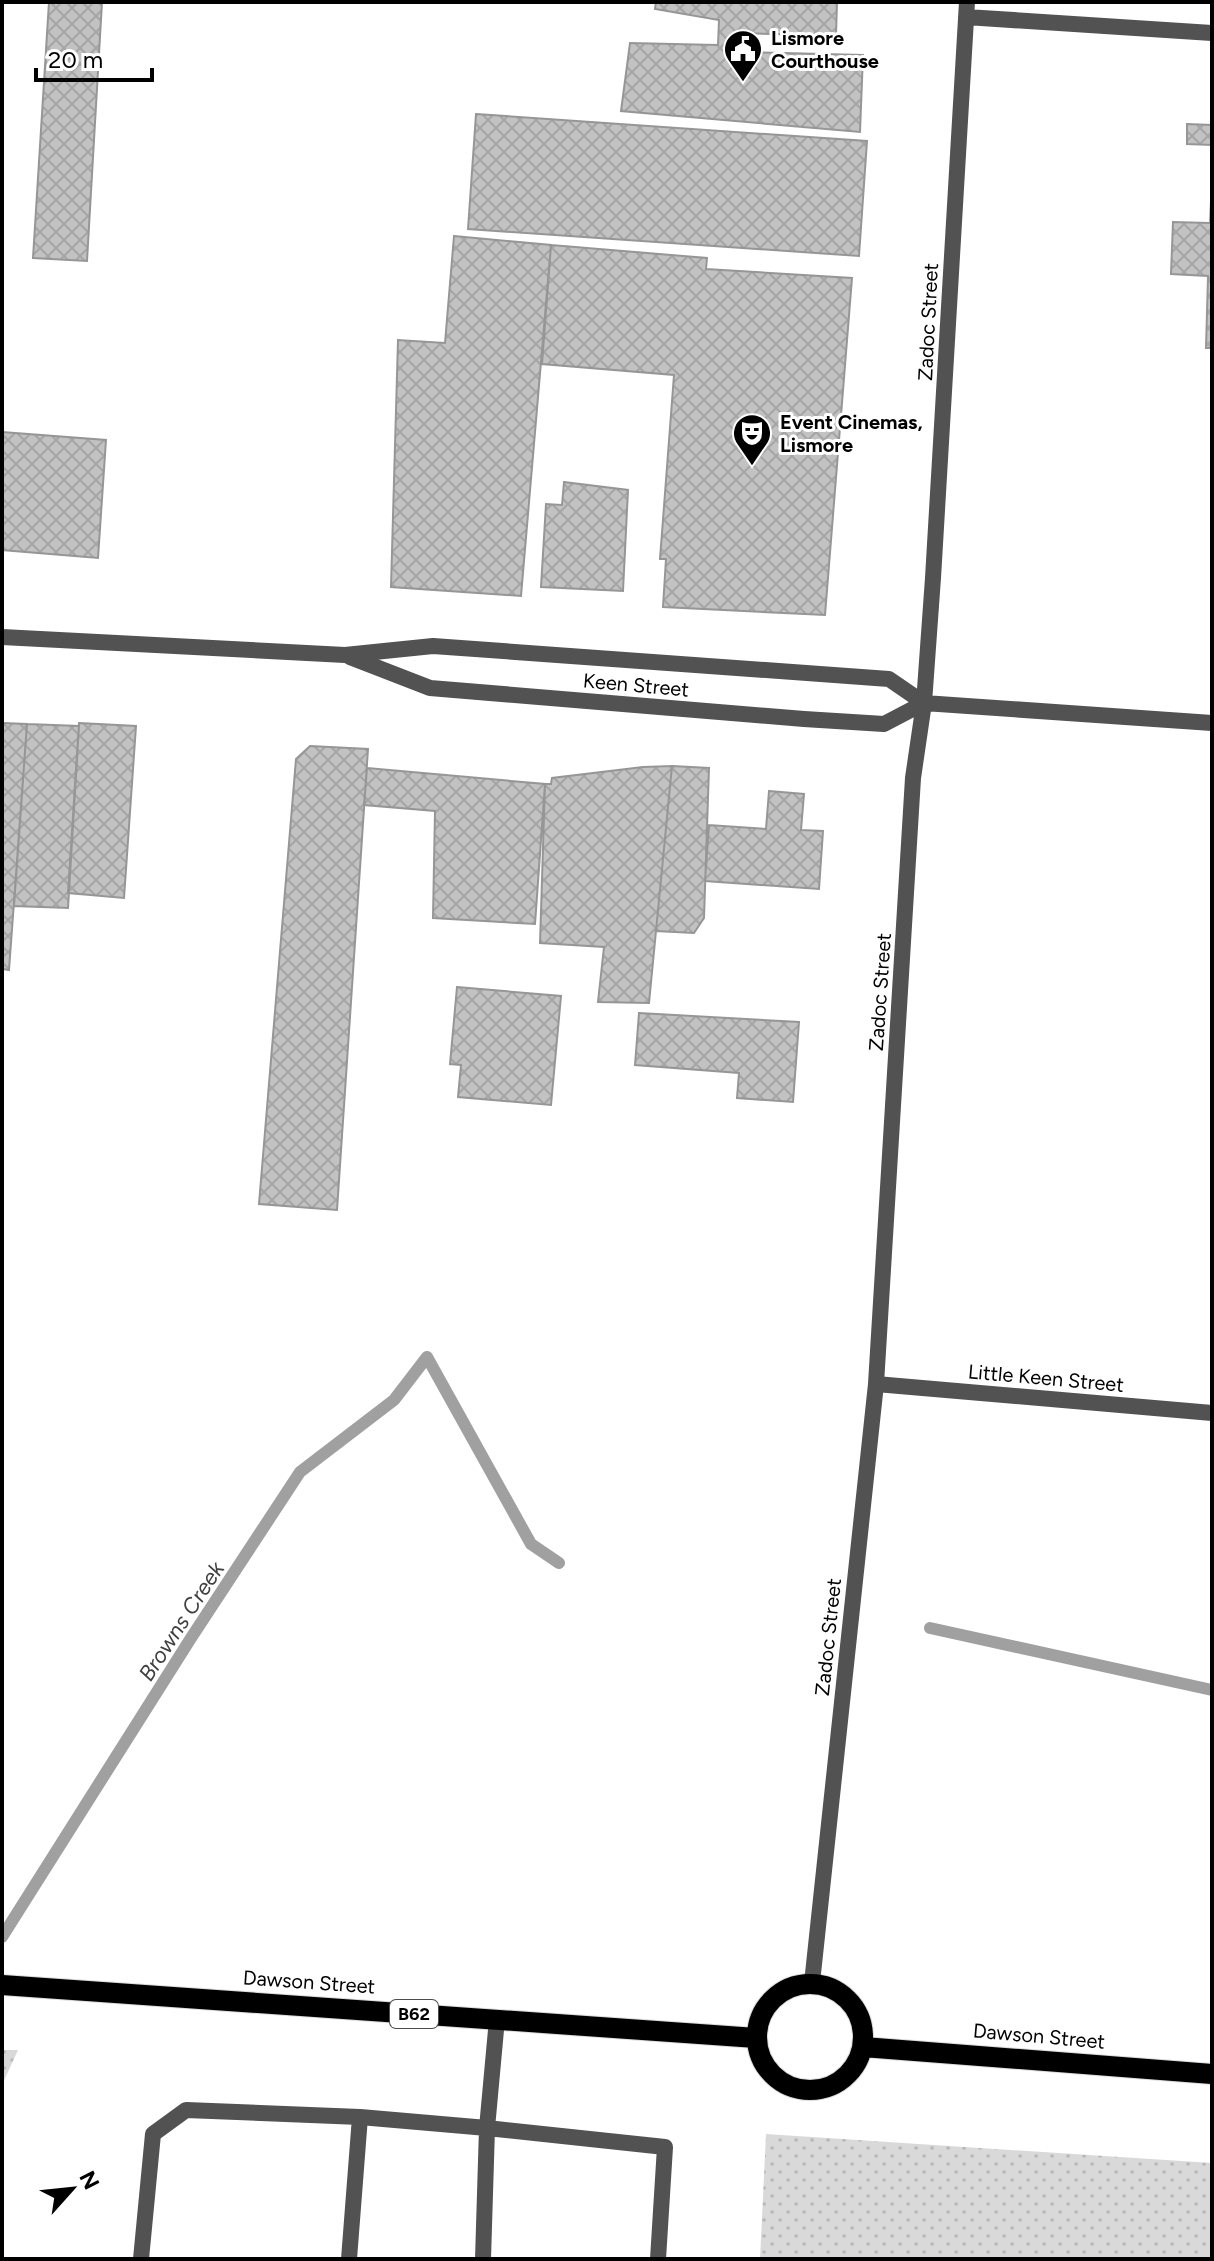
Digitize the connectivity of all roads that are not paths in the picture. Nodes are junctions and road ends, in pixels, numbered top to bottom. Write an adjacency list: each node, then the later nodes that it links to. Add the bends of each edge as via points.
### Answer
1 (966, 10): 2 (street); 5 (street, Zadoc Street)
2 (1212, 33)
3 (2, 637): 4 (street, Keen Street)
4 (345, 655): 5 (street, Keen Street, via 433,646 889,679); 5 (street, Keen Street, via 430,688 884,724)
5 (924, 703): 6 (street); 7 (street, Zadoc Street, via 913,778)
6 (1212, 723)
7 (876, 1384): 8 (street, Little Keen Street); 9 (street, Zadoc Street)
8 (1212, 1413)
9 (812, 1983): 12 (main road, via 779,1993 759,2020); 13 (main road, via 847,1999 861,2021)
10 (2, 1985): 11 (main road, Dawson Street / B62)
11 (497, 2019): 12 (main road, Dawson Street / B62); 16 (street)
12 (756, 2038): 13 (main road, via 765,2067 776,2079 806,2091 821,2090 848,2075)
13 (863, 2047): 14 (main road, Dawson Street)
14 (1212, 2074)
15 (360, 2117): 16 (street); 17 (street, via 186,2110 153,2134); 18 (street)
16 (487, 2128): 19 (street); 20 (street, via 665,2147)
17 (141, 2259)
18 (349, 2259)
19 (483, 2259)
20 (658, 2259)

